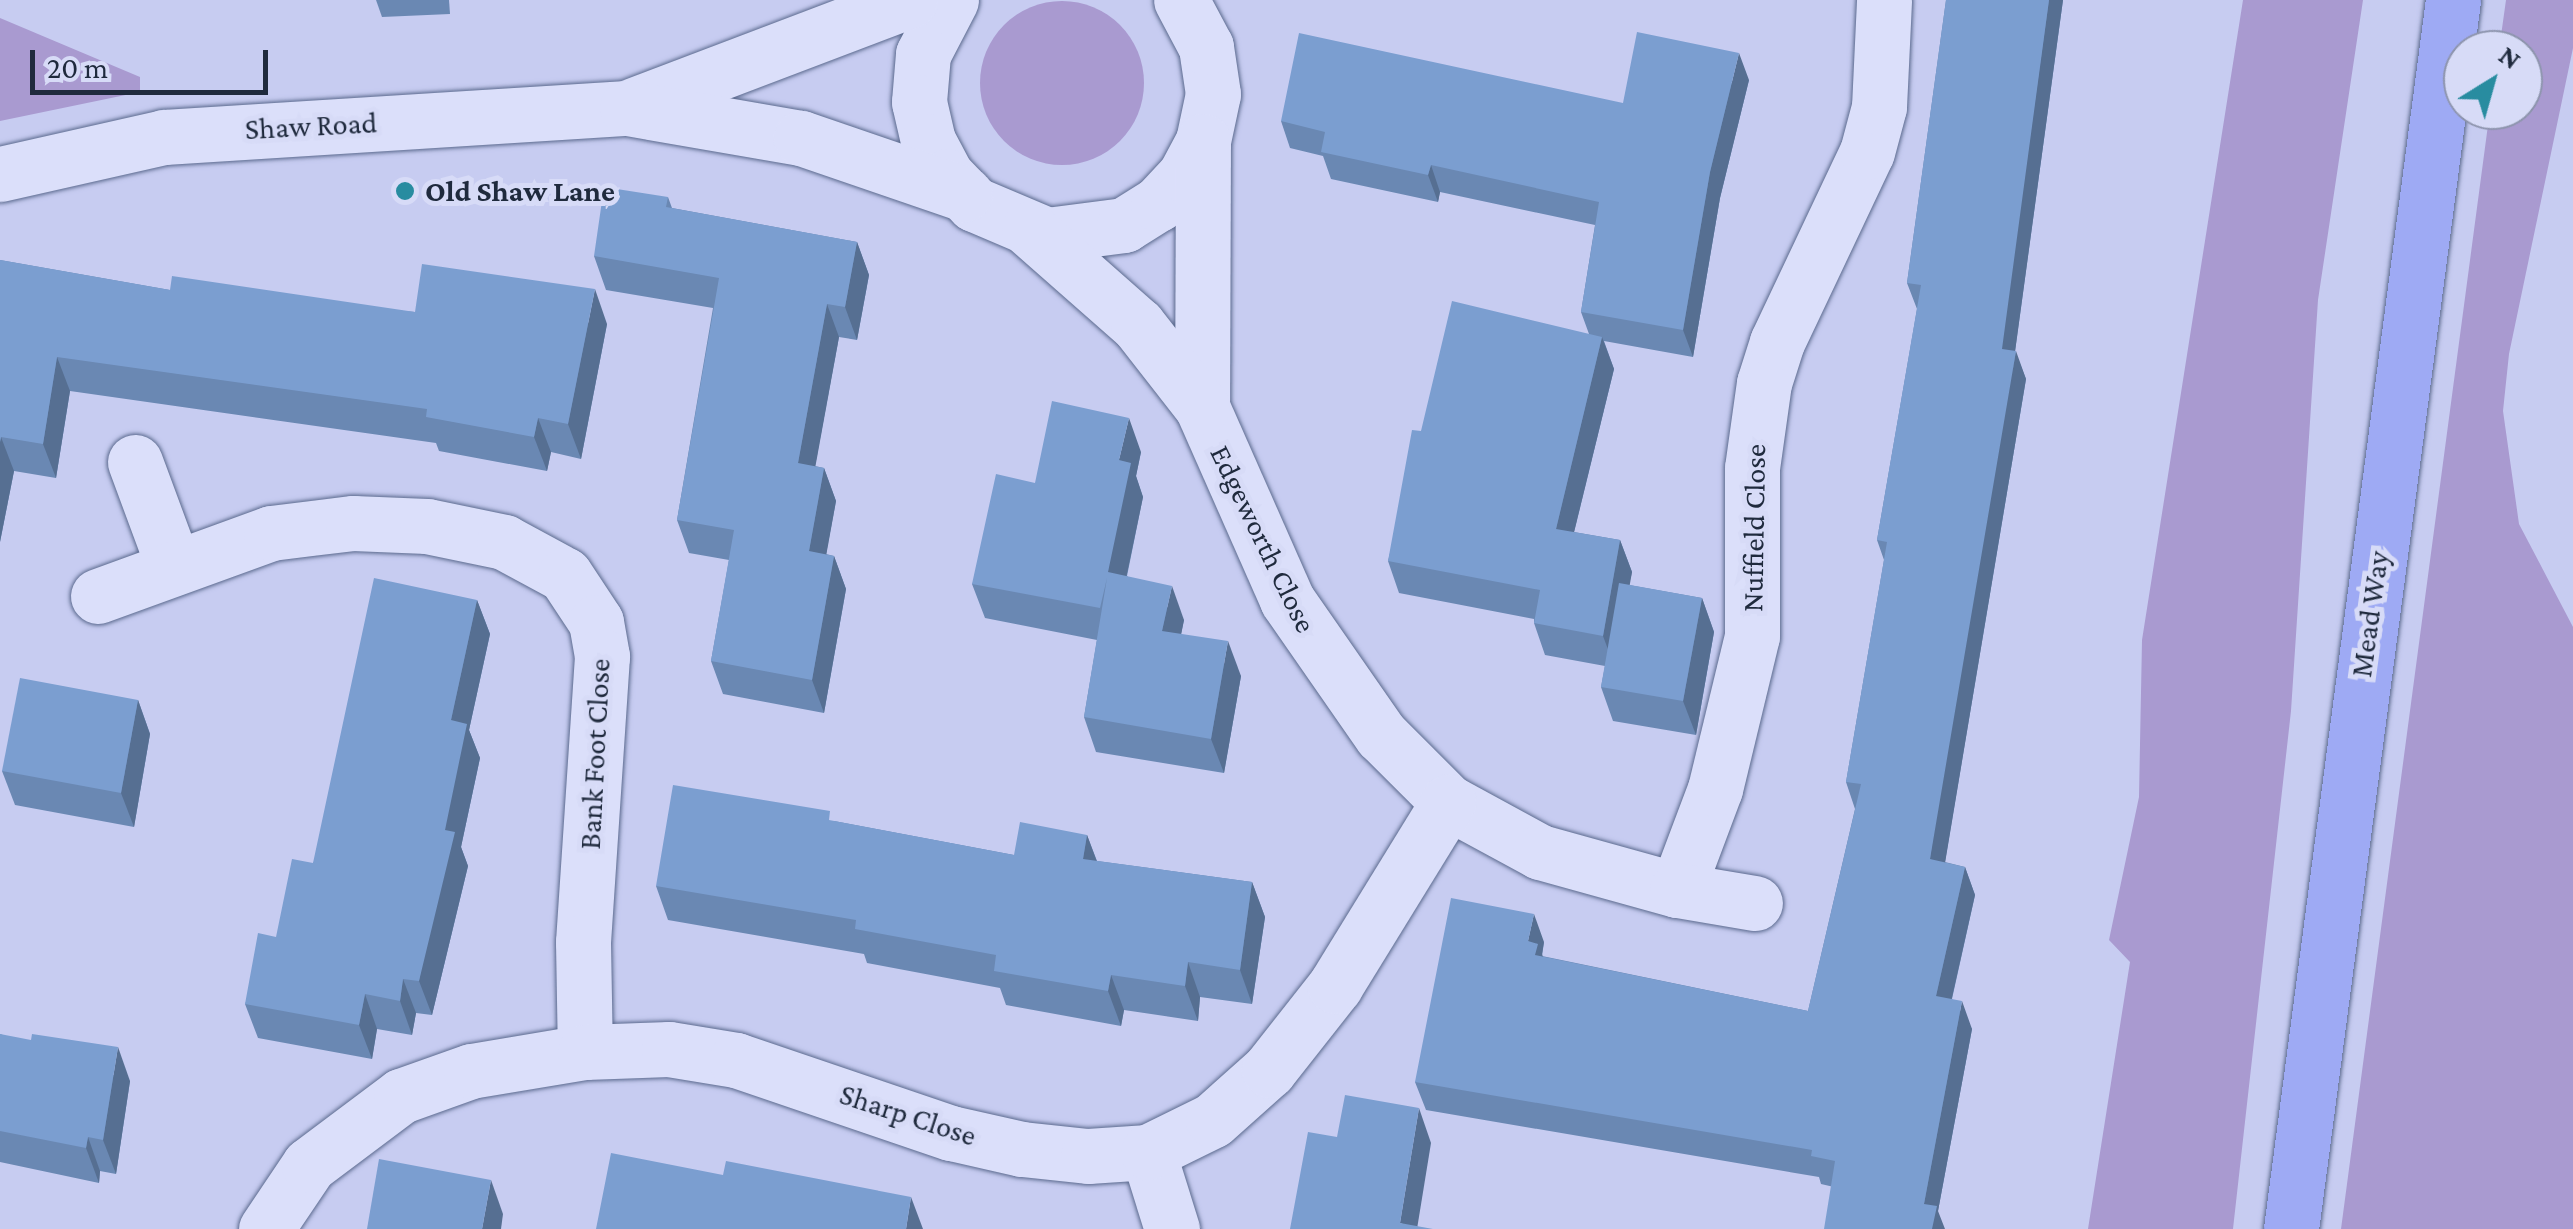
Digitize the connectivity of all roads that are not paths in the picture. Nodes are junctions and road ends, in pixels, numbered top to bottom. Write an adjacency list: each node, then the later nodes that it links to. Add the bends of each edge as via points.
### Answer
1 (910, 0): 7 (street, Shaw Road)
2 (950, 0): 10 (street, via 924,54 919,102 928,140)
3 (1181, 0): 6 (street)
4 (1884, 0): 17 (street, Nuffield Close, via 1879,107 1866,152 1764,383 1752,468 1752,636 1715,789)
5 (2454, 0): 23 (main road, Mead Way)
6 (1214, 23): 8 (street, via 1213,94)
7 (627, 108): 9 (street, Shaw Road, via 164,136); 10 (street, Shaw Road, via 801,138)
8 (1203, 142): 11 (street, via 1158,204 1124,225 1086,234); 12 (street, Edgeworth Close)
9 (0, 174)
10 (965, 194): 11 (street, via 1008,224)
11 (1029, 230): 12 (street, Edgeworth Close, via 1138,325)
12 (1202, 408): 16 (street, Edgeworth Close, via 1287,600 1381,735)
13 (135, 462): 14 (street)
14 (173, 565): 15 (street, Bank Foot Close); 19 (street, Bank Foot Close, via 310,525 393,523 532,552 579,589 596,622 602,656 584,942)
15 (98, 596)
16 (1448, 802): 17 (street, via 1540,852); 20 (street, Sharp Close, via 1335,986 1270,1070 1213,1120)
17 (1678, 890): 18 (street)
18 (1754, 903)
19 (586, 1052): 20 (street, Sharp Close, via 669,1049 736,1060 951,1133 1022,1149 1088,1156); 21 (street, Sharp Close, via 470,1071 400,1096 309,1165)
20 (1148, 1152): 22 (street)
21 (266, 1229)
22 (1172, 1229)
23 (2291, 1229)

